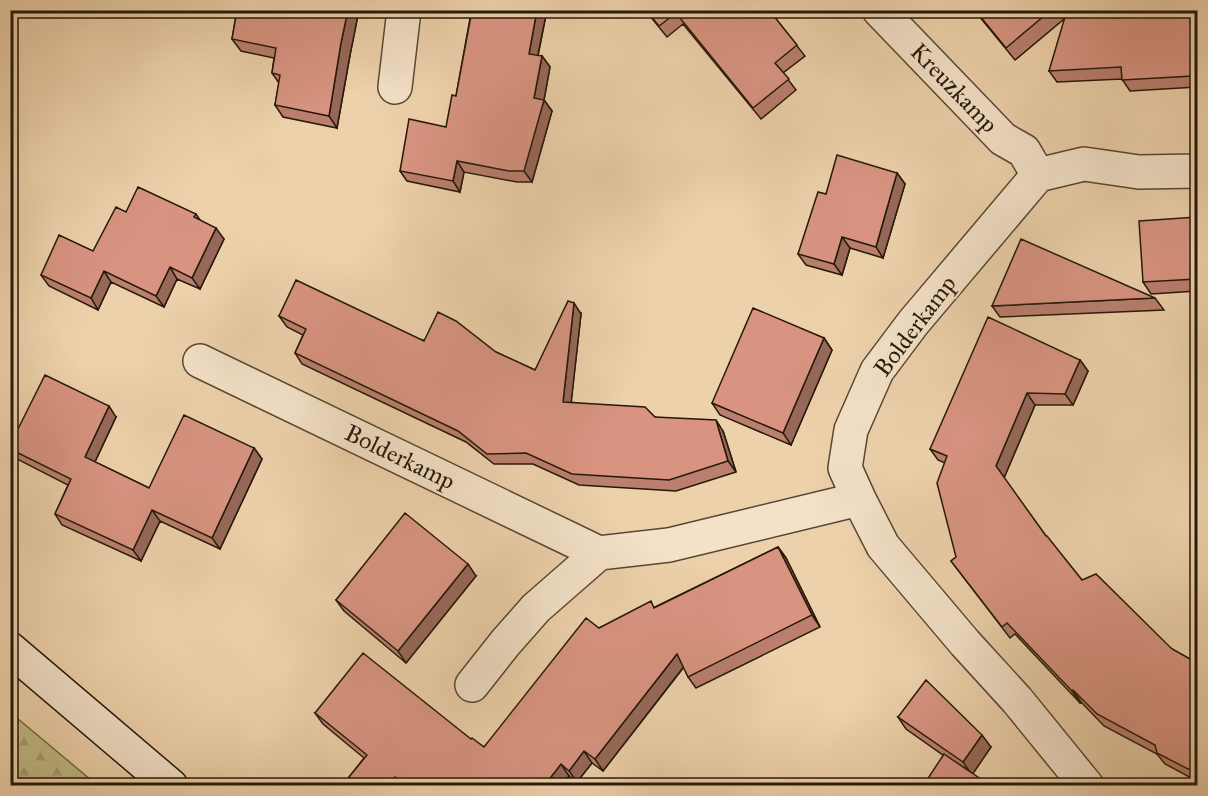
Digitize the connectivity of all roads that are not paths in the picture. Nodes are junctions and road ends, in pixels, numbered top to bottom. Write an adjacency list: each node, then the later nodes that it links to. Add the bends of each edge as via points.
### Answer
1 (404, 10): 3 (street)
2 (879, 10): 5 (street, Kreuzkamp, via 1003,139 1024,151)
3 (395, 87)
4 (1197, 171): 5 (street, via 1139,172 1084,164)
5 (1038, 175): 7 (street, Bolderkamp, via 877,371 851,430 845,468)
6 (200, 361): 8 (street, Bolderkamp)
7 (859, 499): 8 (street, via 669,545); 12 (street, Bolderkamp, via 883,546)
8 (599, 553): 10 (street, via 536,608)
9 (10, 649): 11 (street)
10 (472, 685)
11 (171, 786)
12 (1087, 786)

